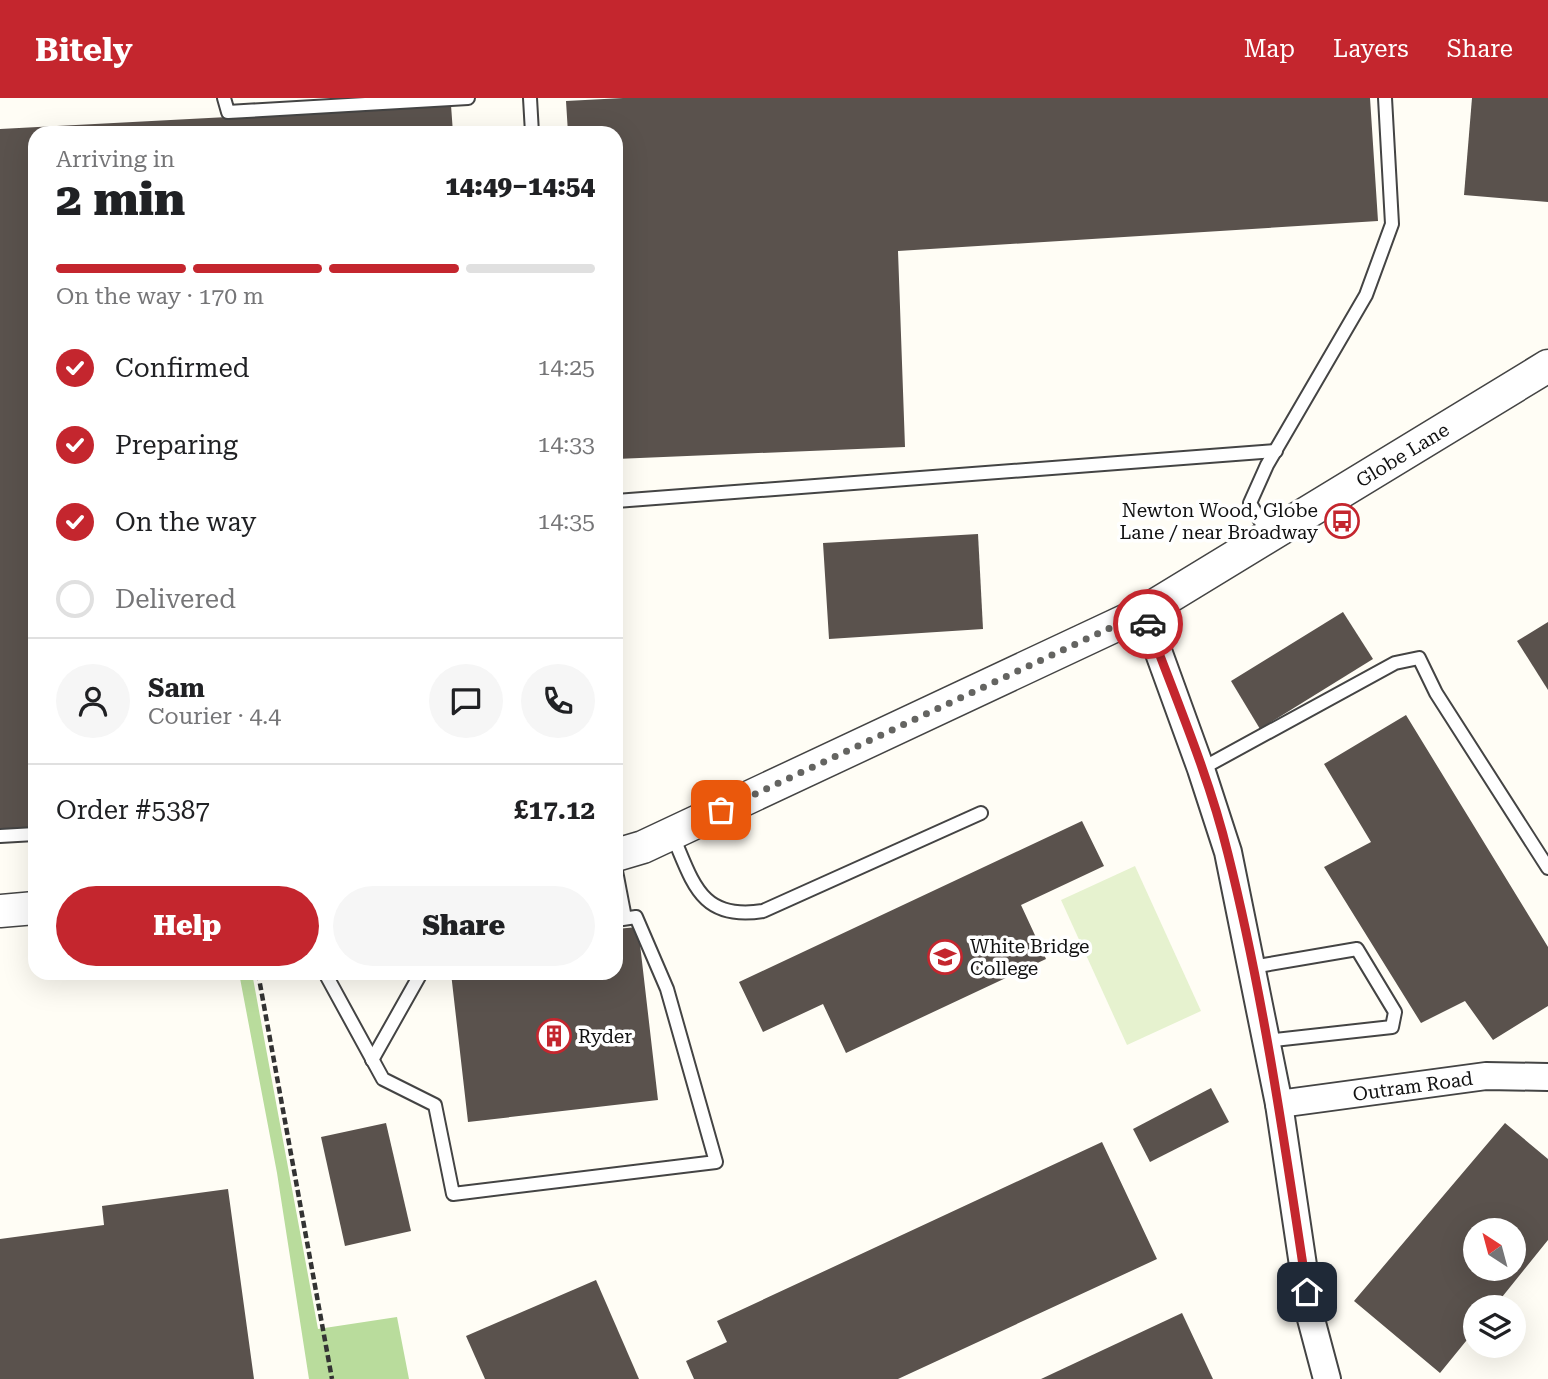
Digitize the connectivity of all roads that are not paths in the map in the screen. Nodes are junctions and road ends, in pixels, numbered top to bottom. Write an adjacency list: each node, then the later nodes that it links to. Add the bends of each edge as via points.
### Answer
1 (224, 98): 2 (lane, via 228,112)
2 (468, 98)
3 (530, 98): 5 (lane)
4 (1385, 98): 7 (lane, via 1392,224 1366,295)
5 (532, 126)
6 (1546, 371): 9 (street, Globe Lane)
7 (1276, 450): 8 (lane); 9 (lane, via 1250,503)
8 (623, 500)
9 (1269, 536): 10 (street, Globe Lane)
10 (1144, 612): 11 (street); 14 (street, Globe Lane)
11 (1201, 769): 17 (lane, via 1395,663 1419,658 1436,693); 21 (street, via 1228,852)
12 (981, 813): 14 (lane, via 763,911 743,915 710,904 697,892)
13 (28, 834): 15 (lane)
14 (672, 834): 16 (street, Globe Lane)
15 (0, 836)
16 (623, 853)
17 (1548, 869)
18 (28, 909): 19 (street)
19 (0, 911)
20 (623, 919): 25 (lane, via 636,917 667,989 716,1162 453,1194 435,1105 383,1079)
21 (1252, 967): 24 (street); 24 (lane, via 1357,948 1395,1012 1392,1027)
22 (329, 980): 25 (lane)
23 (417, 980): 25 (lane)
24 (1266, 1041): 27 (street)
25 (372, 1060)
26 (1548, 1077): 27 (street, Outram Road, via 1486,1076)
27 (1279, 1104): 28 (street, via 1311,1319)
28 (1327, 1379)

